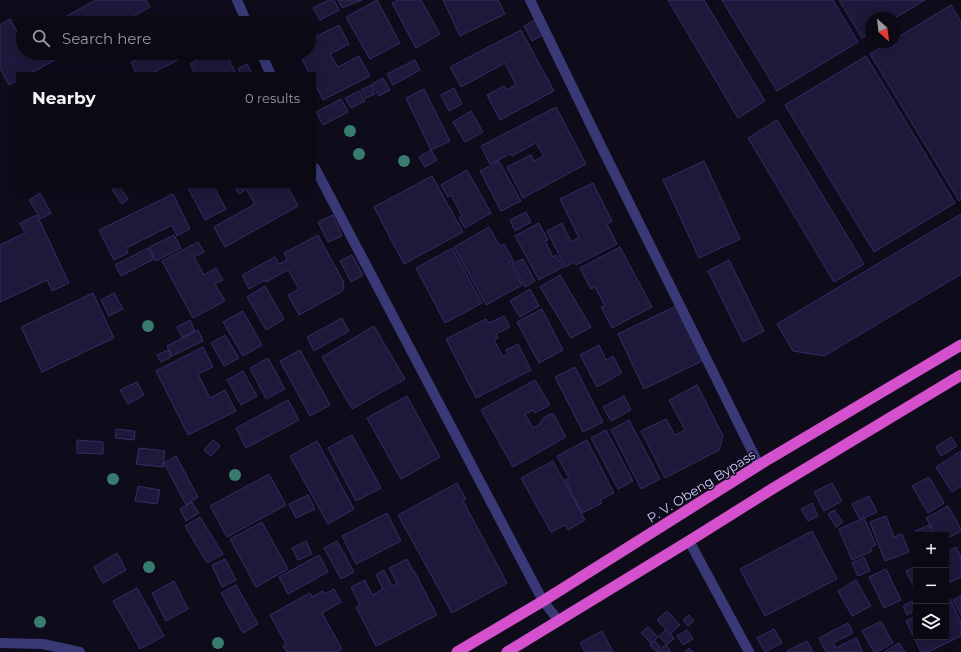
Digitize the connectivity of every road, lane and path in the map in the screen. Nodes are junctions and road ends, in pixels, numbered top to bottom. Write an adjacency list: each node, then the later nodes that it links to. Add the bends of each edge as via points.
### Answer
1 (236, 0): 3 (street)
2 (530, 0): 9 (street)
3 (244, 16)
4 (264, 60): 5 (street)
5 (270, 72)
6 (316, 170): 11 (street)
7 (961, 345): 9 (highway, P. V. Obeng Bypass)
8 (961, 375): 10 (highway)
9 (760, 466): 11 (highway, P. V. Obeng Bypass)
10 (689, 541): 12 (highway); 17 (street)
11 (543, 601): 12 (street); 15 (highway, P. V. Obeng Bypass)
12 (560, 621): 16 (highway)
13 (0, 642): 14 (street, via 43,644)
14 (80, 652)
15 (457, 652)
16 (507, 652)
17 (749, 652)

